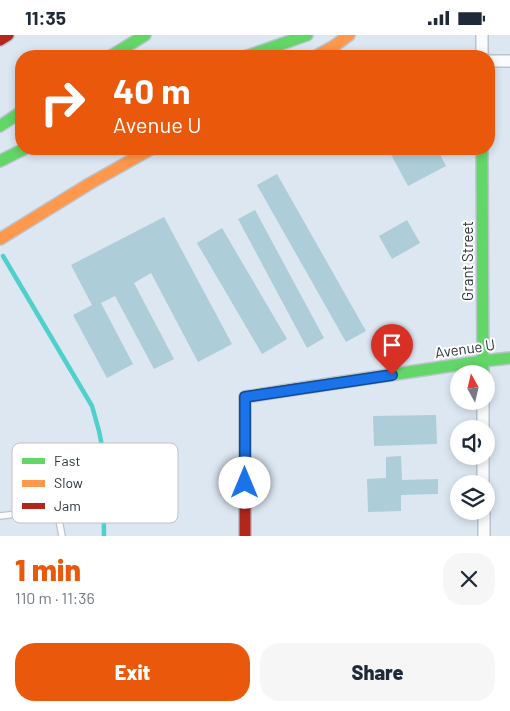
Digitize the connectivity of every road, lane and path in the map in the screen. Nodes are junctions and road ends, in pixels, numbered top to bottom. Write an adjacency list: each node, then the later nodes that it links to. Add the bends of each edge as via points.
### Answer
1 (8, 35): 6 (main road)
2 (145, 35): 7 (main road)
3 (307, 35): 8 (main road)
4 (349, 35): 9 (main road)
5 (482, 35): 10 (street)
6 (0, 40)
7 (121, 50)
8 (264, 50)
9 (327, 50)
10 (482, 50)
11 (495, 61): 12 (street)
12 (510, 61)
13 (15, 116): 14 (main road)
14 (0, 126)
15 (15, 154): 18 (main road)
16 (140, 155): 19 (main road)
17 (482, 155): 21 (main road, Grant Street)
18 (0, 161)
19 (0, 239)
20 (510, 358): 21 (main road, Avenue U)
21 (483, 361): 22 (main road, Grant Street); 26 (main road, Avenue U, via 245,397)
22 (483, 365)
23 (484, 520): 27 (street)
24 (60, 523): 25 (lane)
25 (62, 536)
26 (245, 536)
27 (484, 536)

